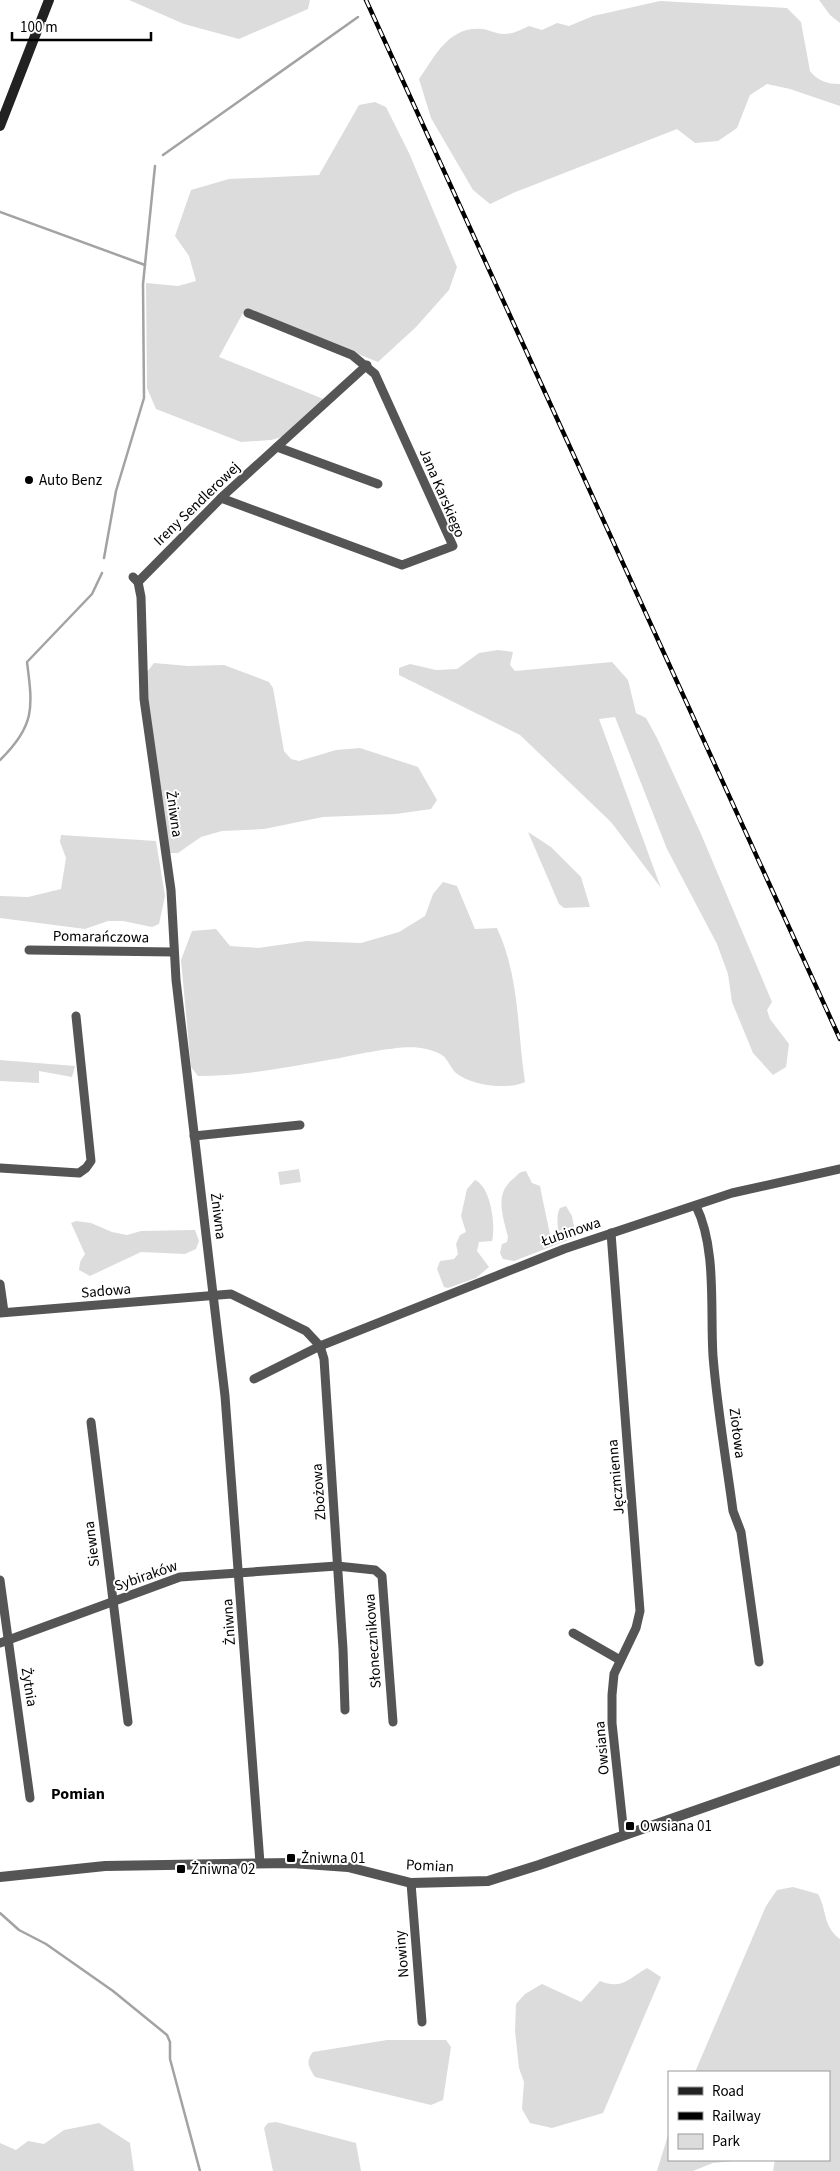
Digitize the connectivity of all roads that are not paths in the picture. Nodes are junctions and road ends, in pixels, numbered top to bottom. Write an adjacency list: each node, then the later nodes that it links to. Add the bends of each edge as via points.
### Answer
1 (49, 0): 2 (main road)
2 (0, 126)
3 (248, 313): 4 (street, via 352,355)
4 (367, 366): 5 (street, Ireny Sendlerowej); 7 (street, Jana Karskiego, via 375,374 453,546 402,565)
5 (277, 447): 6 (street); 7 (street, Ireny Sendlerowej)
6 (378, 484)
7 (222, 498): 8 (street, Ireny Sendlerowej)
8 (135, 580): 10 (street, Żniwna, via 143,616 144,699 171,890)
9 (29, 950): 10 (street, Pomarańczowa)
10 (173, 952): 13 (street, Żniwna)
11 (76, 1016): 14 (street, via 91,1161 79,1173)
12 (300, 1125): 13 (street)
13 (194, 1136): 19 (street, Żniwna)
14 (0, 1168)
15 (840, 1169): 16 (street, Łubinowa, via 732,1193)
16 (696, 1206): 17 (street, Łubinowa); 31 (street, Ziołowa, via 704,1222 710,1273 713,1357 733,1511 741,1532)
17 (611, 1233): 21 (street, Łubinowa, via 521,1265); 30 (street, Jęczmienna, via 640,1611 636,1628)
18 (0, 1284): 20 (street)
19 (214, 1294): 20 (street, Sadowa); 21 (street, Sadowa, via 236,1296 306,1331); 25 (street, Żniwna)
20 (2, 1312)
21 (320, 1346): 22 (street); 24 (street, Zbożowa, via 324,1359)
22 (254, 1379)
23 (91, 1422): 27 (street, Siewna)
24 (337, 1566): 25 (street, Sybiraków); 32 (street, Zbożowa); 34 (street, Słonecznikowa, via 375,1570 382,1576)
25 (239, 1574): 27 (street, Sybiraków, via 180,1577); 38 (street, Żniwna)
26 (0, 1580): 29 (street, Żytnia)
27 (112, 1602): 29 (street, Sybiraków); 33 (street, Siewna)
28 (573, 1633): 30 (street)
29 (4, 1642): 36 (street, Żytnia)
30 (620, 1660): 37 (street, Owsiana, via 614,1674 612,1723)
31 (759, 1662)
32 (345, 1710)
33 (128, 1722)
34 (393, 1722)
35 (840, 1760): 37 (street, Pomian)
36 (30, 1798)
37 (624, 1835): 40 (street, Pomian, via 488,1881)
38 (260, 1863): 39 (street, Pomian, via 105,1866); 40 (street, Pomian, via 340,1865)
39 (0, 1877)
40 (411, 1883): 41 (street, Nowiny)
41 (422, 2022)

